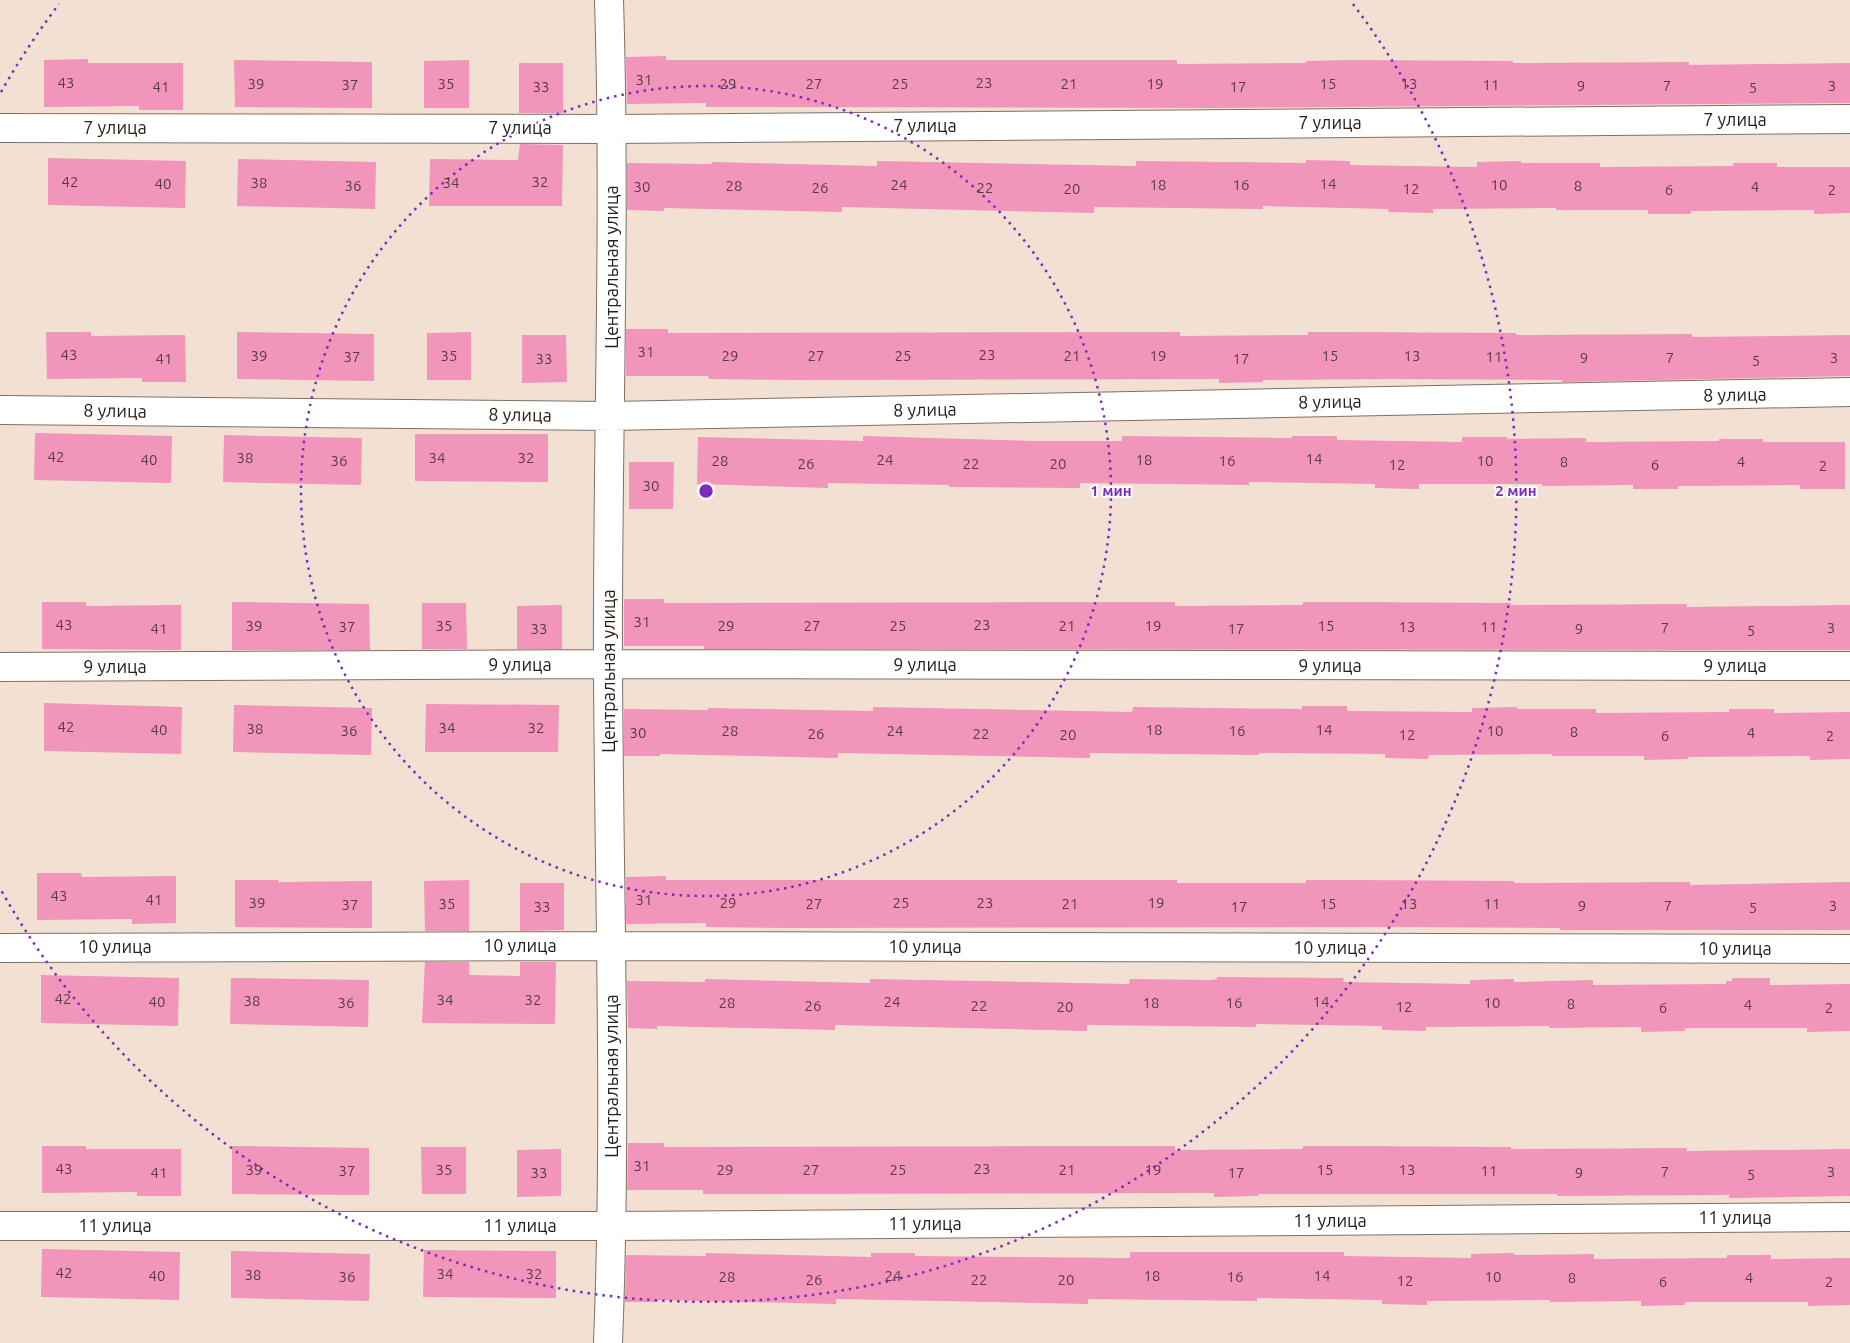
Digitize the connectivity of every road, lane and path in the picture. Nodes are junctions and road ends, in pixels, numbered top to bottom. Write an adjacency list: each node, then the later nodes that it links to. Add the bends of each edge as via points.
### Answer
1 (609, 0): 4 (street, Центральная улица)
2 (1850, 119): 4 (street, 7 улица)
3 (0, 128): 4 (street, 7 улица)
4 (613, 128): 7 (street, Центральная улица)
5 (1850, 392): 7 (street, 8 улица)
6 (0, 410): 7 (street, 8 улица)
7 (611, 416): 8 (street, Центральная улица)
8 (608, 664): 9 (street, 9 улица); 10 (street, 9 улица); 11 (street, Центральная улица)
9 (1850, 666)
10 (0, 667)
11 (611, 946): 12 (street, 10 улица); 13 (street, 10 улица); 16 (street, Центральная улица)
12 (0, 948)
13 (1850, 949)
14 (1850, 1217): 16 (street, 11 улица)
15 (0, 1226): 16 (street, 11 улица)
16 (613, 1226): 17 (street, Центральная улица)
17 (608, 1343)

